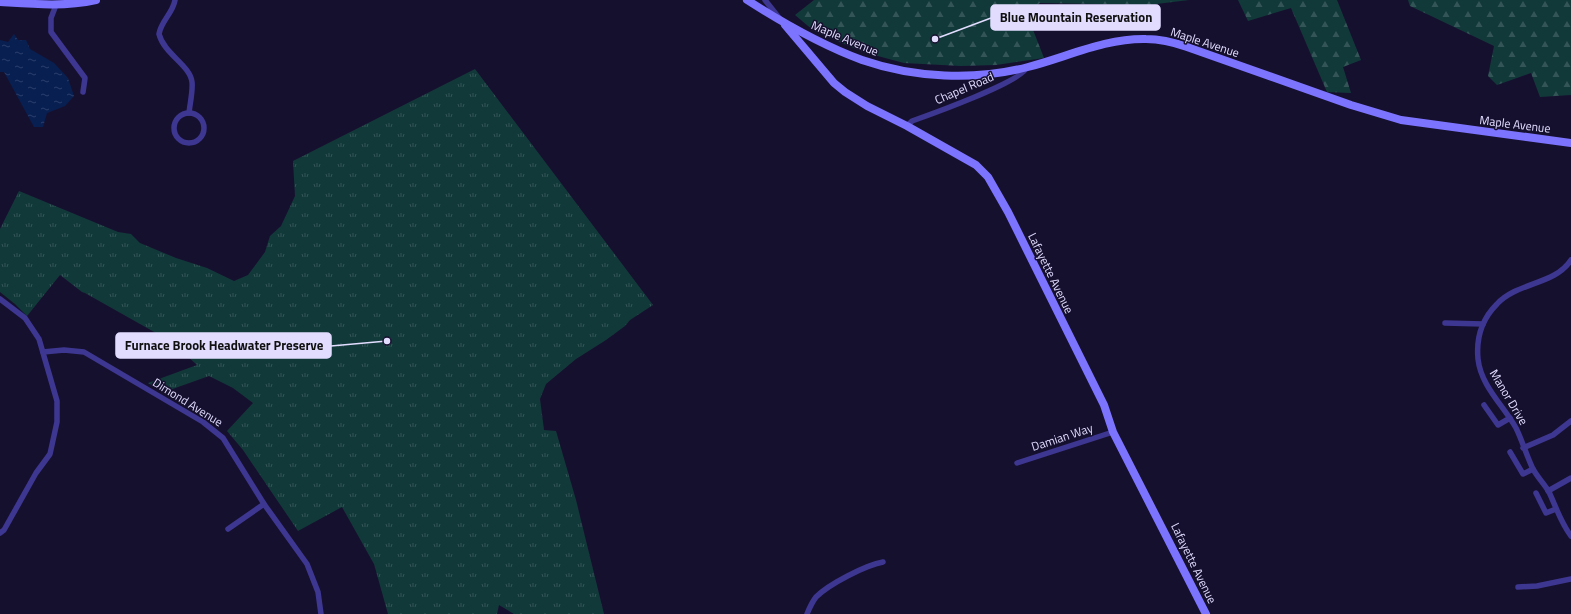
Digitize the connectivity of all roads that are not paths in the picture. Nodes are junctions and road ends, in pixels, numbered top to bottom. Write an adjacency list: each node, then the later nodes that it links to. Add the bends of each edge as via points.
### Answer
1 (96, 0): 6 (street)
2 (175, 0): 10 (street, via 159,34 164,45 191,76)
3 (746, 0): 7 (street, Maple Avenue)
4 (766, 0): 7 (street)
5 (0, 2): 6 (street)
6 (56, 4): 9 (street, via 51,18 51,32 85,78)
7 (782, 22): 8 (street, Maple Avenue, via 846,54 902,70 937,75 962,75 993,74); 11 (street, Lafayette Avenue, via 834,83 867,106)
8 (1027, 67): 11 (street, Chapel Road, via 1024,73 1000,85); 12 (street, Maple Avenue, via 1114,42 1130,39 1159,40 1187,47 1401,120)
9 (83, 92)
10 (189, 113): 10 (street, via 176,119 174,129 178,138 191,142 200,137 204,126 197,115)
11 (907, 126): 21 (street, Lafayette Avenue, via 976,165 988,177 1104,405)
12 (1571, 144)
13 (1571, 260): 16 (street, Manor Drive, via 1554,275 1507,294)
14 (0, 299): 17 (street, via 25,318 39,339)
15 (1445, 323): 16 (street)
16 (1482, 324): 19 (street, Manor Drive, via 1478,346 1480,369 1488,387)
17 (43, 351): 29 (street, Dimond Avenue, via 84,352 203,422 223,438); 32 (street, via 57,400 57,422 52,446 50,454)
18 (1484, 405): 19 (street, via 1498,425)
19 (1510, 418): 22 (street, Manor Drive)
20 (1571, 421): 22 (street, via 1553,435)
21 (1113, 432): 24 (street, Damian Way); 39 (street, Lafayette Avenue)
22 (1523, 448): 25 (street, Manor Drive)
23 (1510, 452): 25 (street, via 1523,474)
24 (1017, 463)
25 (1533, 469): 27 (street, Manor Drive)
26 (1571, 478): 27 (street)
27 (1548, 491): 30 (street, Manor Drive)
28 (1536, 493): 30 (street, via 1546,513)
29 (264, 504): 31 (street); 37 (street, Dimond Avenue, via 307,564 318,592)
30 (1556, 509): 33 (street, Manor Drive)
31 (228, 529)
32 (0, 533)
33 (1571, 536)
34 (883, 562): 38 (street, via 872,564 831,586 816,598)
35 (1571, 579): 36 (street)
36 (1518, 587)
37 (321, 614)
38 (807, 614)
39 (1206, 614)

